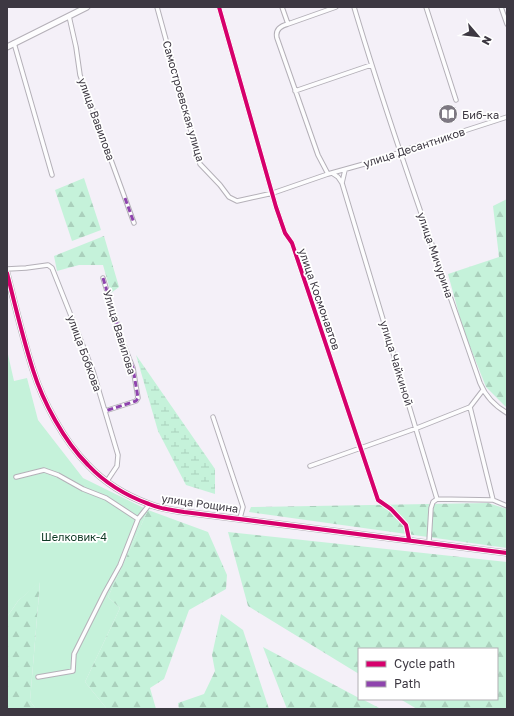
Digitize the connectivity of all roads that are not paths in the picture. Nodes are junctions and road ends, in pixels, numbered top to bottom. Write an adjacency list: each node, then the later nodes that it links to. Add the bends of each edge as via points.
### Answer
1 (88, 7): 9 (street)
2 (157, 7): 23 (street, Самостроевская улица, via 200,164 228,197 237,201)
3 (219, 7): 23 (street, улица Космонавтов)
4 (282, 7): 10 (street)
5 (336, 7): 10 (street)
6 (354, 7): 14 (street, улица Мичурина)
7 (426, 7): 16 (street)
8 (501, 7): 11 (street)
9 (69, 16): 12 (street); 24 (street, улица Вавилова, via 80,75)
10 (288, 24): 15 (street, улица Чайкиной, via 279,28 276,35)
11 (507, 24)
12 (14, 43): 13 (street); 21 (street)
13 (7, 47)
14 (371, 65): 15 (street); 18 (street, улица Мичурина)
15 (295, 91): 20 (street, улица Чайкиной, via 318,155)
16 (456, 100)
17 (507, 117): 18 (street, улица Десантников)
18 (400, 152): 19 (street, улица Десантников); 28 (street, улица Мичурина)
19 (344, 170): 20 (street, улица Десантников); 22 (street, улица Чайкиной)
20 (330, 174): 22 (street, улица Чайкиной, via 338,177); 23 (street)
21 (52, 175)
22 (342, 183): 33 (street, улица Чайкиной)
23 (273, 193): 34 (street, улица Космонавтов)
24 (134, 223)
25 (7, 269): 30 (street, улица Бобкова, via 48,265 52,268 93,371)
26 (7, 273): 37 (street, улица Рощина, via 33,371 45,400 66,438 88,465)
27 (103, 278): 30 (street, Улица Вавилова, via 133,368 138,398)
28 (483, 390): 29 (street); 31 (street, via 498,408)
29 (470, 407): 33 (street); 39 (street)
30 (105, 411): 37 (street, улица Бобкова, via 118,454 118,466)
31 (507, 413)
32 (213, 417): 42 (street, via 243,507)
33 (416, 428): 34 (street); 38 (street, улица Чайкиной)
34 (362, 448): 35 (street); 44 (street, улица Космонавтов, via 378,500 406,525)
35 (310, 466)
36 (16, 477): 43 (street, via 44,470 106,498)
37 (107, 481): 40 (street, улица Рощина)
38 (437, 499): 39 (street); 45 (street, via 431,508)
39 (493, 500): 41 (street)
40 (149, 505): 42 (street, улица Рощина); 43 (street)
41 (507, 506)
42 (240, 518): 44 (street, улица Рощина)
43 (138, 519): 47 (street, via 120,565 74,654 73,671)
44 (409, 539): 45 (street, улица Рощина)
45 (429, 542): 46 (street, улица Рощина)
46 (507, 552)
47 (38, 677)

